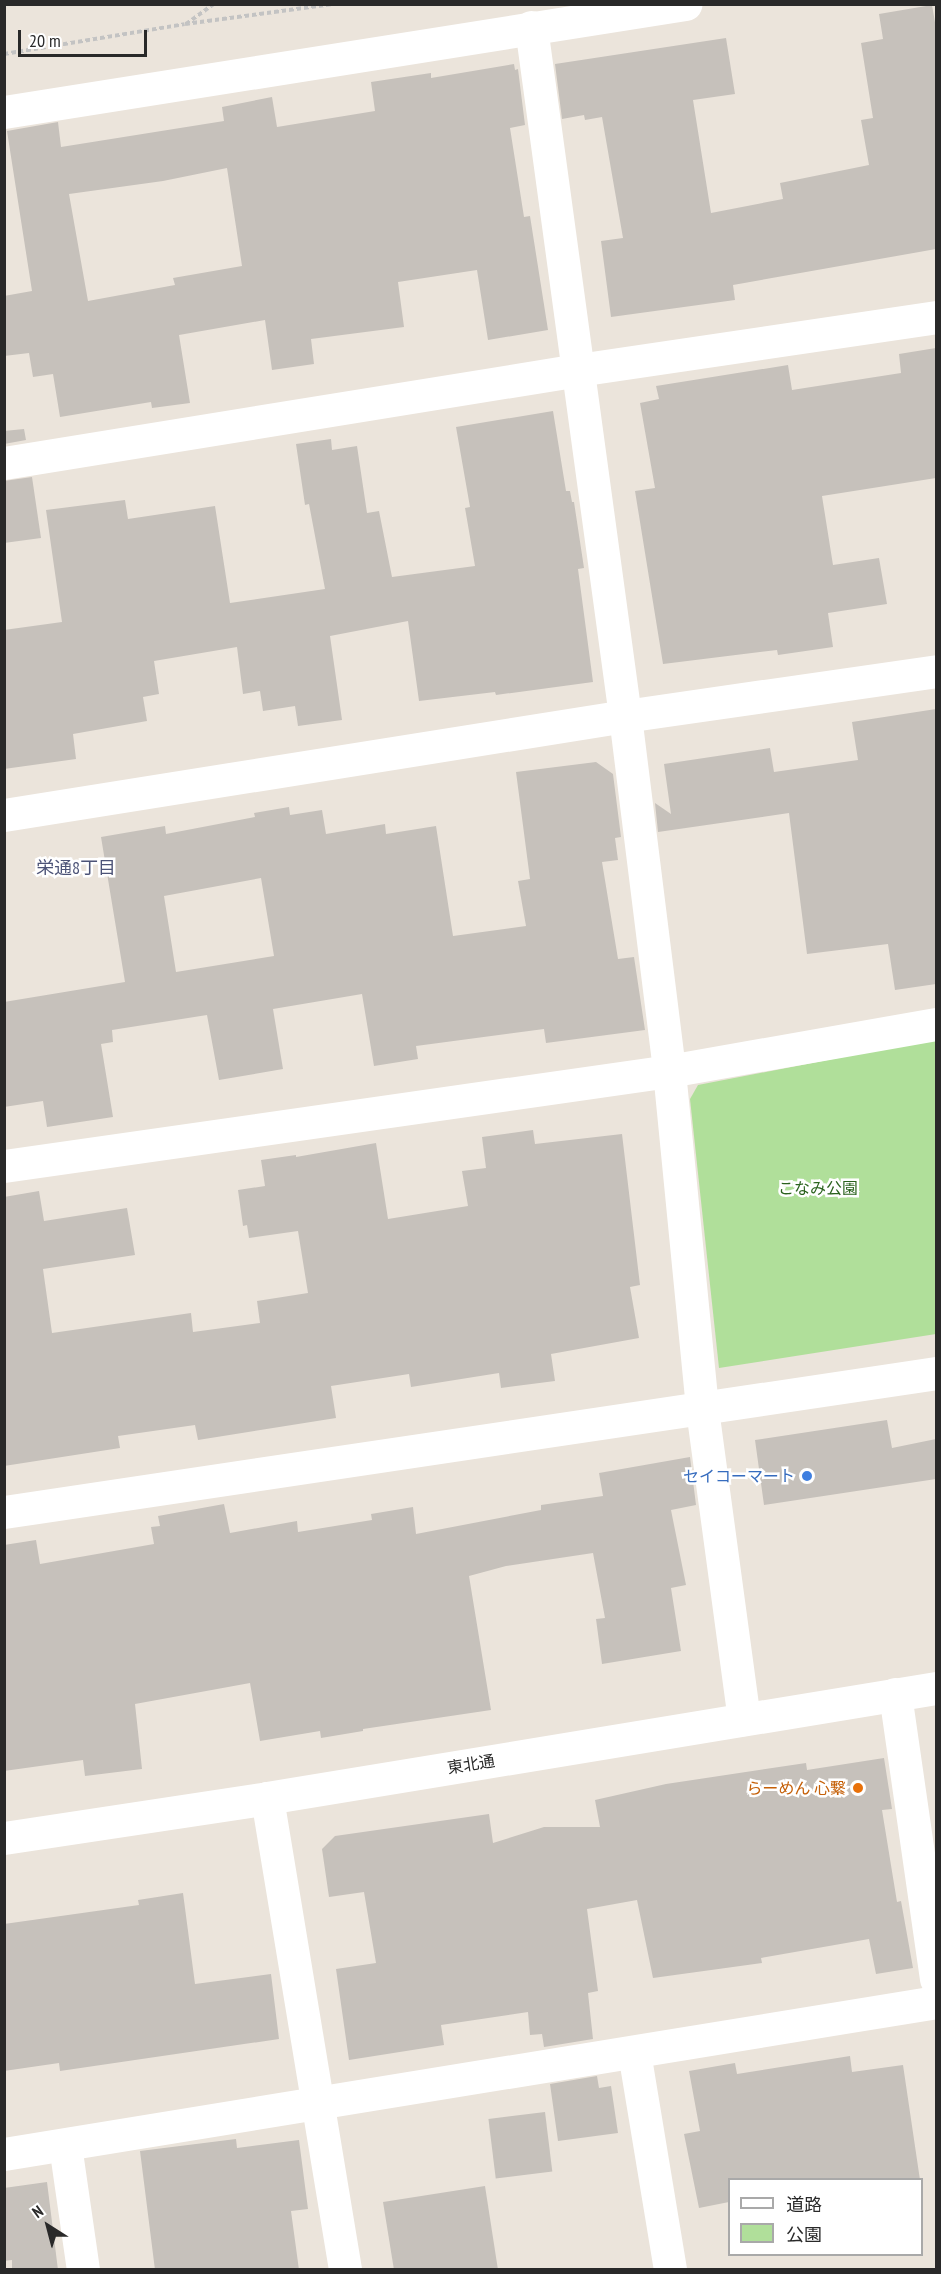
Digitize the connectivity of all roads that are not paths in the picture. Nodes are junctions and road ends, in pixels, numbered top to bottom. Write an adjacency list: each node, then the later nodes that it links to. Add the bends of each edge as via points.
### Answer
1 (685, 4): 2 (street)
2 (531, 27): 3 (street); 5 (street)
3 (4, 112)
4 (936, 317): 5 (street)
5 (578, 370): 6 (street); 8 (street)
6 (4, 463)
7 (936, 671): 8 (street)
8 (625, 716): 9 (street); 11 (street)
9 (4, 815)
10 (936, 1024): 11 (street)
11 (669, 1071): 12 (street); 14 (street)
12 (4, 1166)
13 (936, 1373): 14 (street)
14 (702, 1409): 15 (street); 18 (street)
15 (4, 1512)
16 (936, 1688): 17 (street, 東北通)
17 (895, 1694): 18 (street, 東北通); 21 (street)
18 (744, 1719): 19 (street, 東北通)
19 (267, 1798): 20 (street, 東北通); 24 (street)
20 (4, 1838)
21 (936, 1979)
22 (936, 2002): 23 (street)
23 (634, 2052): 24 (street); 29 (street)
24 (319, 2102): 25 (street); 28 (street)
25 (65, 2145): 26 (street); 27 (street)
26 (4, 2154)
27 (83, 2270)
28 (345, 2270)
29 (670, 2270)

